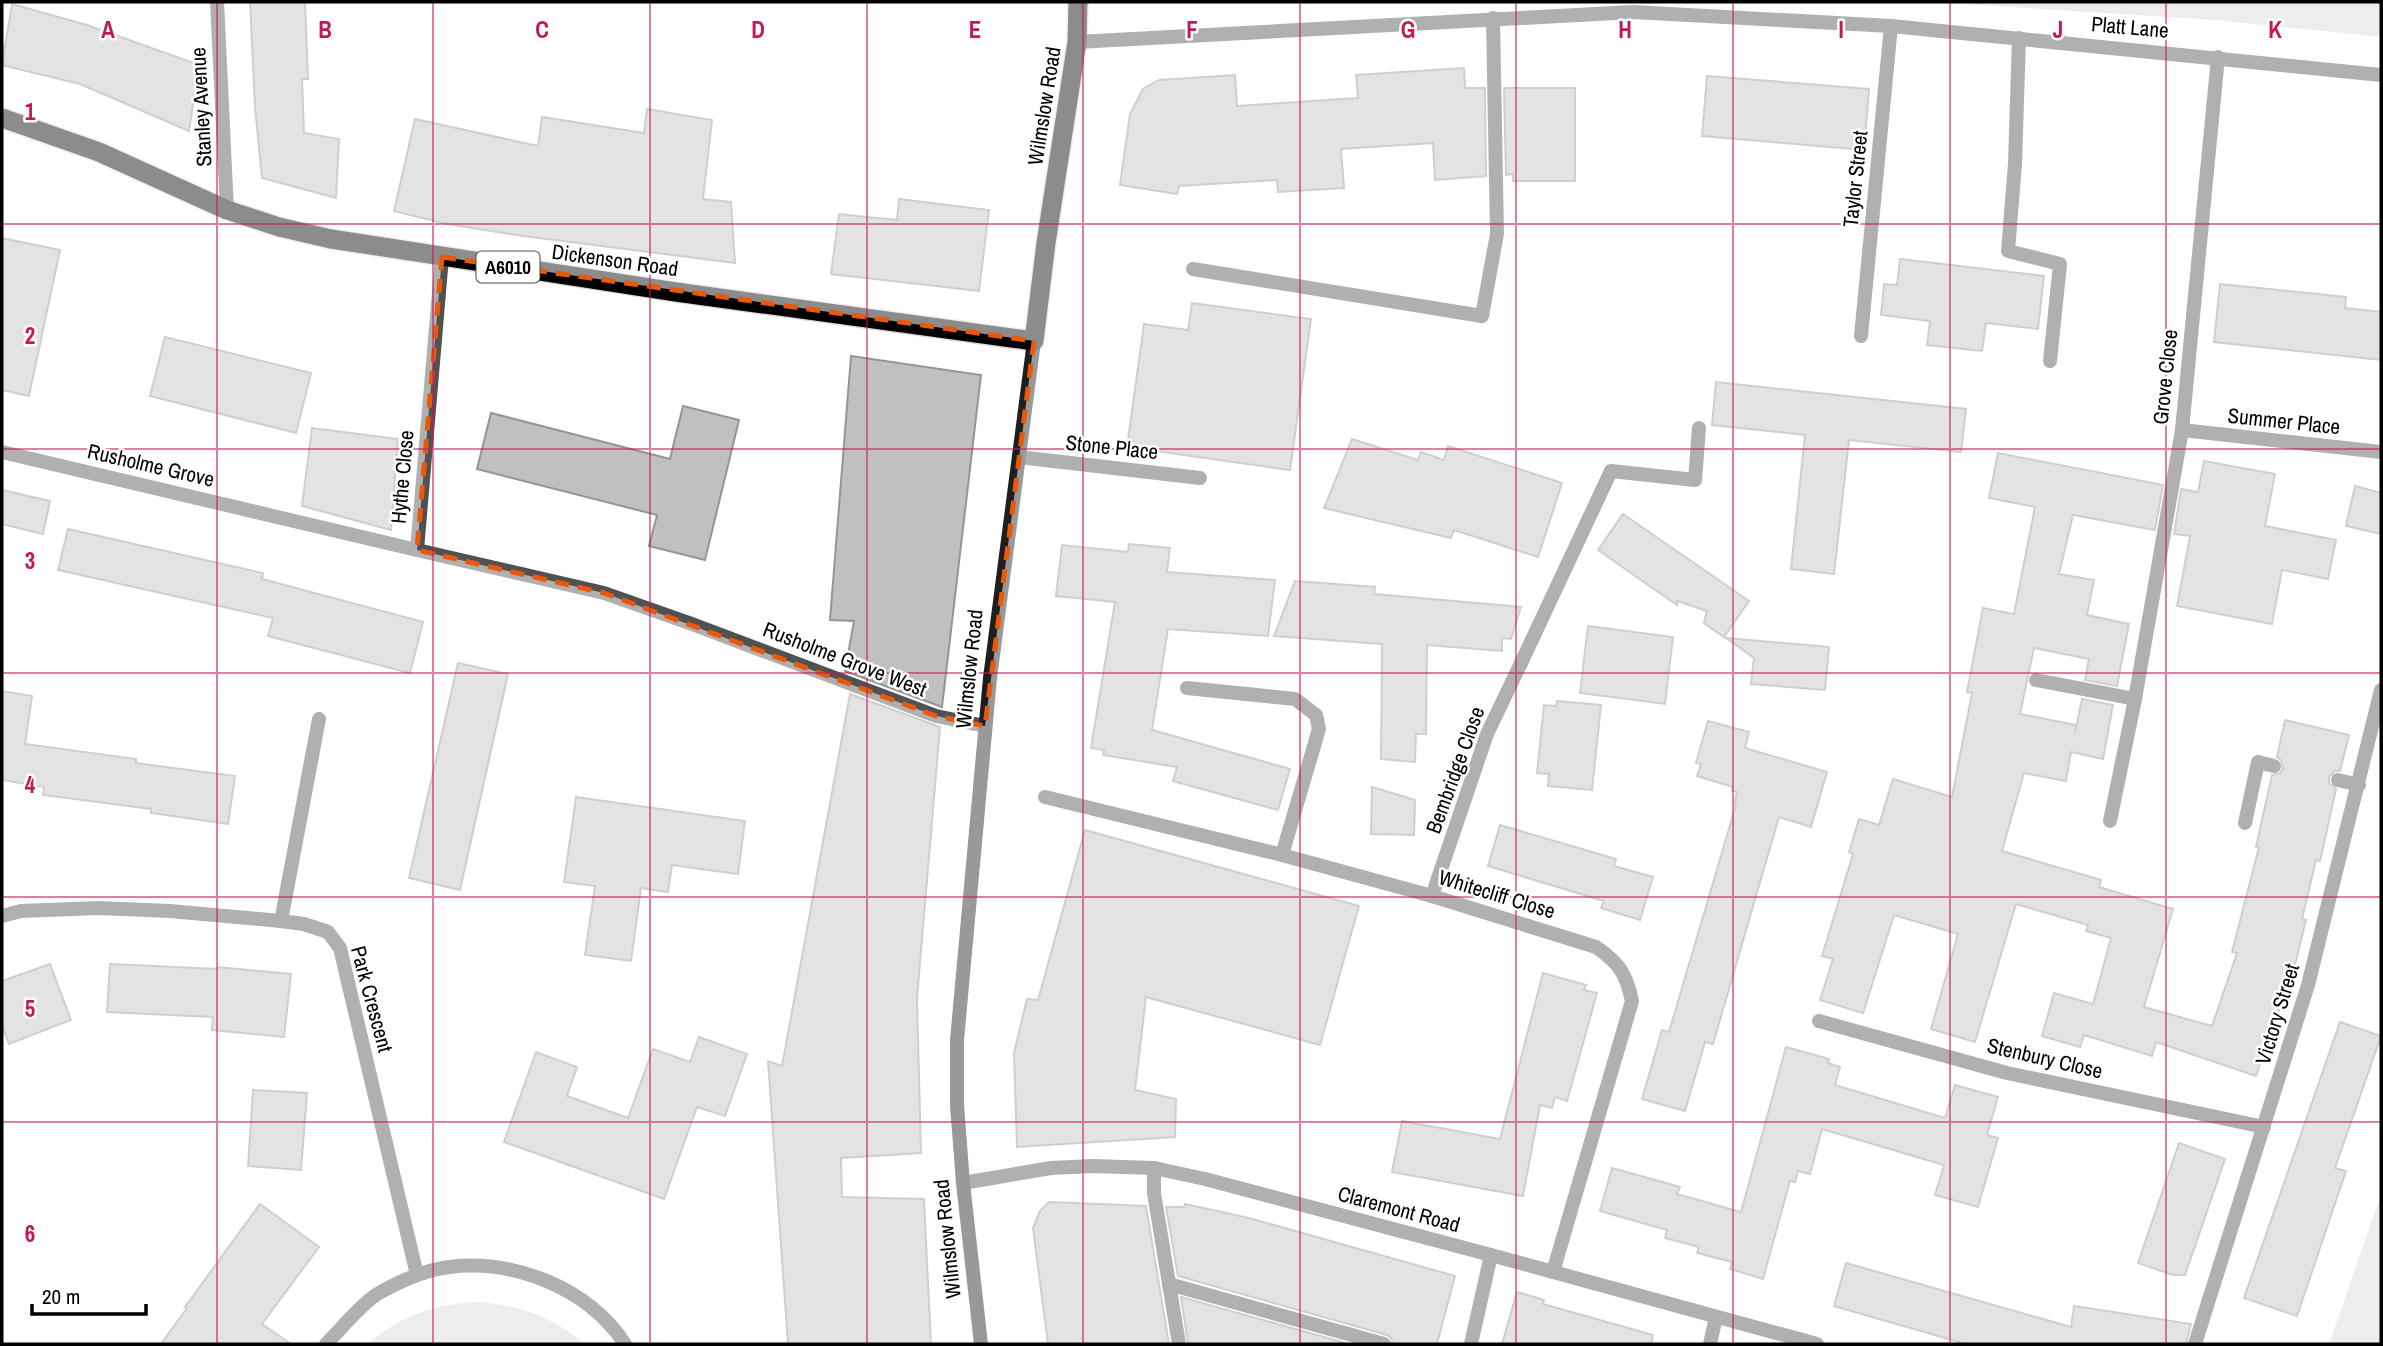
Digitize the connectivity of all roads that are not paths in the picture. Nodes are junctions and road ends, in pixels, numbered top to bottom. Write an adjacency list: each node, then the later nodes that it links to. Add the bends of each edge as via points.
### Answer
1 (217, 2): 10 (street, Stanley Avenue)
2 (1078, 2): 6 (highway, Wilmslow Road)
3 (1493, 18): 4 (street, Platt Lane, via 1633,12); 6 (street, Platt Lane); 12 (street, via 1497,234 1482,316)
4 (1891, 26): 5 (street, Platt Lane); 13 (street, Taylor Street)
5 (2019, 38): 7 (street, Platt Lane); 15 (street, via 2008,251 2060,264)
6 (1077, 42): 14 (highway, Wilmslow Road)
7 (2218, 57): 8 (street, Platt Lane); 17 (street, Grove Close)
8 (2381, 75)
9 (2, 118): 10 (highway, Dickenson Road / A6010, via 99,152)
10 (227, 210): 11 (highway, Dickenson Road / A6010, via 331,239)
11 (442, 257): 14 (highway, Dickenson Road / A6010); 22 (street, Hythe Close)
12 (1193, 269)
13 (1861, 336)
14 (1034, 341): 20 (main road, Wilmslow Road)
15 (2049, 361)
16 (1699, 428): 37 (street, Bembridge Close, via 1695,480 1611,471 1488,734)
17 (2182, 430): 19 (street, Summer Place); 27 (street, Grove Close)
18 (2, 452): 22 (street, Rusholme Grove)
19 (2381, 453)
20 (1019, 457): 21 (street, Stone Place); 29 (main road, Wilmslow Road)
21 (1200, 478)
22 (417, 550): 23 (street, Hythe Close, via 604,593)
23 (692, 624): 29 (street, Rusholme Grove West, via 936,716)
24 (2036, 680): 27 (street)
25 (1186, 688): 36 (street, via 1296,699 1316,715 1319,729)
26 (2381, 690): 32 (street, Victory Street)
27 (2134, 699): 34 (street, Grove Close)
28 (319, 719): 39 (street)
29 (985, 726): 43 (main road, Wilmslow Road, via 957,1040)
30 (2274, 766): 35 (street, via 2258,762)
31 (2338, 780): 32 (street)
32 (2359, 785): 41 (street, Victory Street, via 2308,985)
33 (1045, 797): 36 (street, Whitecliff Close)
34 (2110, 821)
35 (2245, 823)
36 (1282, 855): 37 (street, Whitecliff Close)
37 (1432, 896): 45 (street, Whitecliff Close, via 1596,947 1616,960 1628,980 1632,1001)
38 (2, 916): 39 (street, Park Crescent, via 99,908)
39 (281, 921): 46 (street, Park Crescent, via 328,932 340,948)
40 (1819, 1021): 41 (street, Stenbury Close, via 2007,1073)
41 (2263, 1128): 57 (street, Victory Street)
42 (1154, 1168): 43 (street, Claremont Road, via 1051,1168); 44 (street, Claremont Road); 47 (street)
43 (963, 1183): 51 (main road, Wilmslow Road)
44 (1491, 1255): 45 (street, Claremont Road); 54 (street)
45 (1553, 1272): 48 (street, Claremont Road)
46 (417, 1276): 49 (street, via 377,1294); 50 (street, via 447,1267 474,1266 519,1272 556,1284 592,1306)
47 (1169, 1284): 52 (street); 53 (street)
48 (1716, 1317): 55 (street); 56 (street, Claremont Road)
49 (326, 1344)
50 (625, 1344)
51 (981, 1344)
52 (1179, 1344)
53 (1384, 1344)
54 (1471, 1344)
55 (1710, 1344)
56 (1817, 1344)
57 (2195, 1344)

